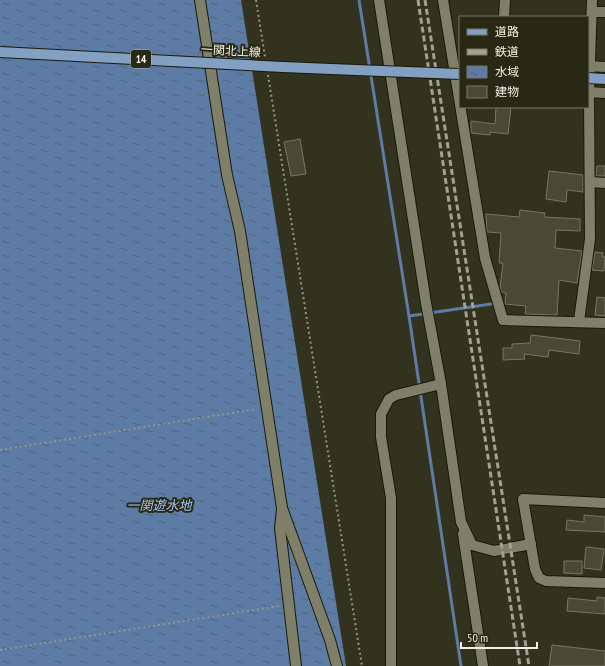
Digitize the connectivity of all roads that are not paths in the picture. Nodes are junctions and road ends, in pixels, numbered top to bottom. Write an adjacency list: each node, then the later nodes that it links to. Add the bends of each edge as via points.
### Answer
1 (200, 0): 27 (street, via 227,174 240,231)
2 (379, 0): 25 (street, via 426,302)
3 (443, 0): 10 (street)
4 (505, 0): 8 (street)
5 (592, 0): 6 (street)
6 (592, 12): 7 (street); 11 (street)
7 (605, 12)
8 (504, 16)
9 (0, 52): 13 (main road, 一関北上線 / 14, bridge)
10 (456, 61): 16 (street)
11 (589, 66): 12 (street)
12 (605, 67)
13 (459, 74)
14 (589, 78): 15 (main road, bridge)
15 (605, 79)
16 (458, 87)
17 (589, 92): 18 (street)
18 (605, 93)
19 (461, 108): 23 (street, via 485,258 503,320)
20 (588, 108): 21 (street)
21 (590, 182): 22 (street); 23 (street, via 590,239)
22 (605, 183)
23 (579, 321): 24 (street)
24 (605, 323)
25 (442, 384): 28 (street); 33 (street, via 396,395 389,399 381,414 381,437 391,498)
26 (605, 503): 29 (street, via 523,499)
27 (282, 508): 31 (street, via 280,528); 32 (street)
28 (461, 522): 29 (street, via 472,545 481,549 494,551); 34 (street)
29 (531, 544): 30 (street, via 539,578 546,581)
30 (605, 583)
31 (296, 666)
32 (337, 666)
33 (391, 666)
34 (484, 666)

